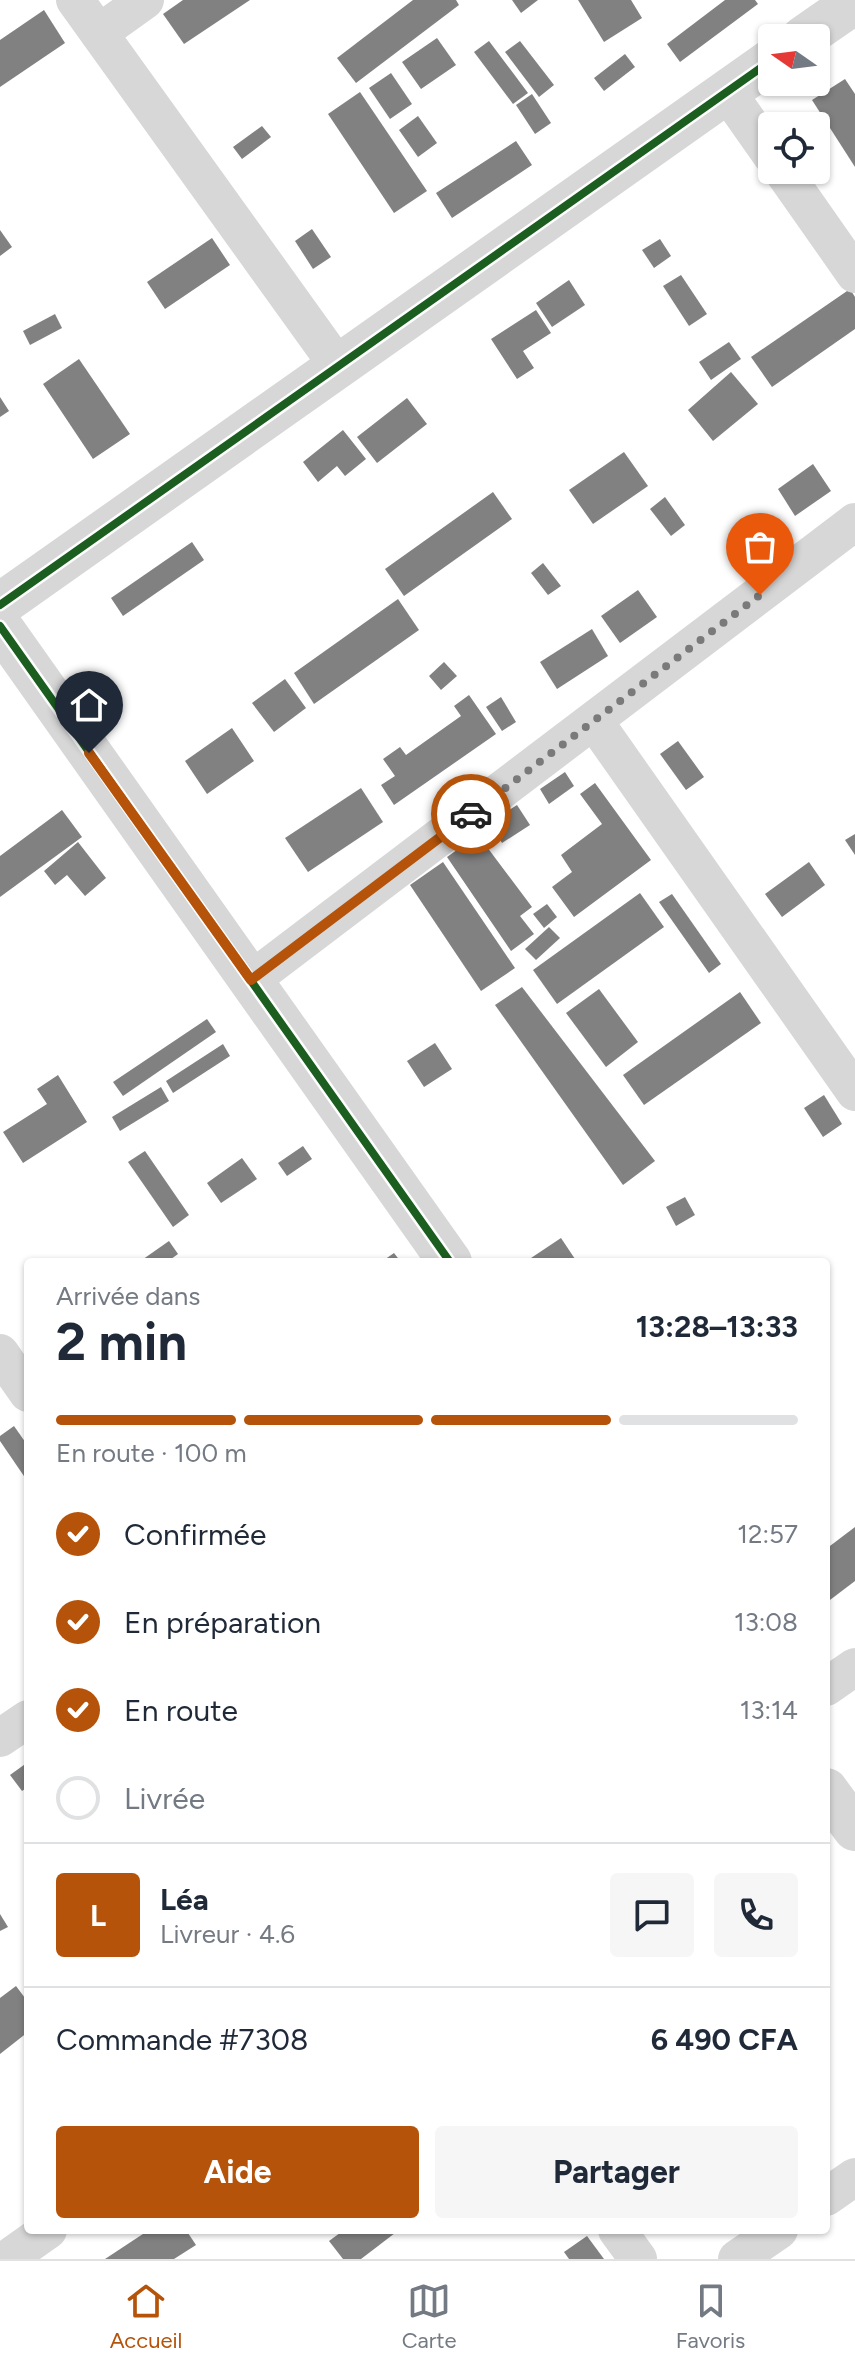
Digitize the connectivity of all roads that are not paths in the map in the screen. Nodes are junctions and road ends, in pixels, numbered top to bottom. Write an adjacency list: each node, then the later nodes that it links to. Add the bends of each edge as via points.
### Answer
1 (75, 0): 5 (street)
2 (145, 0): 5 (street)
3 (855, 2): 4 (street)
4 (823, 24)
5 (99, 33): 11 (street)
6 (758, 70): 7 (street)
7 (727, 92): 8 (street); 11 (street)
8 (758, 136)
9 (792, 184): 10 (street)
10 (855, 274)
11 (338, 366): 13 (street)
12 (855, 522): 15 (street)
13 (0, 605)
14 (0, 626): 16 (street)
15 (594, 721): 16 (street); 17 (street)
16 (251, 980): 18 (street)
17 (855, 1092)
18 (447, 1258)
19 (0, 1353): 20 (street)
20 (24, 1387)
21 (855, 1667): 22 (street)
22 (830, 1684)
23 (24, 1722): 24 (street)
24 (0, 1738)
25 (830, 1795): 26 (street)
26 (855, 1829)
27 (855, 2177): 28 (street)
28 (830, 2194)
29 (42, 2234): 32 (street)
30 (620, 2234): 33 (street)
31 (773, 2234): 34 (street)
32 (7, 2259)
33 (638, 2259)
34 (737, 2259)

